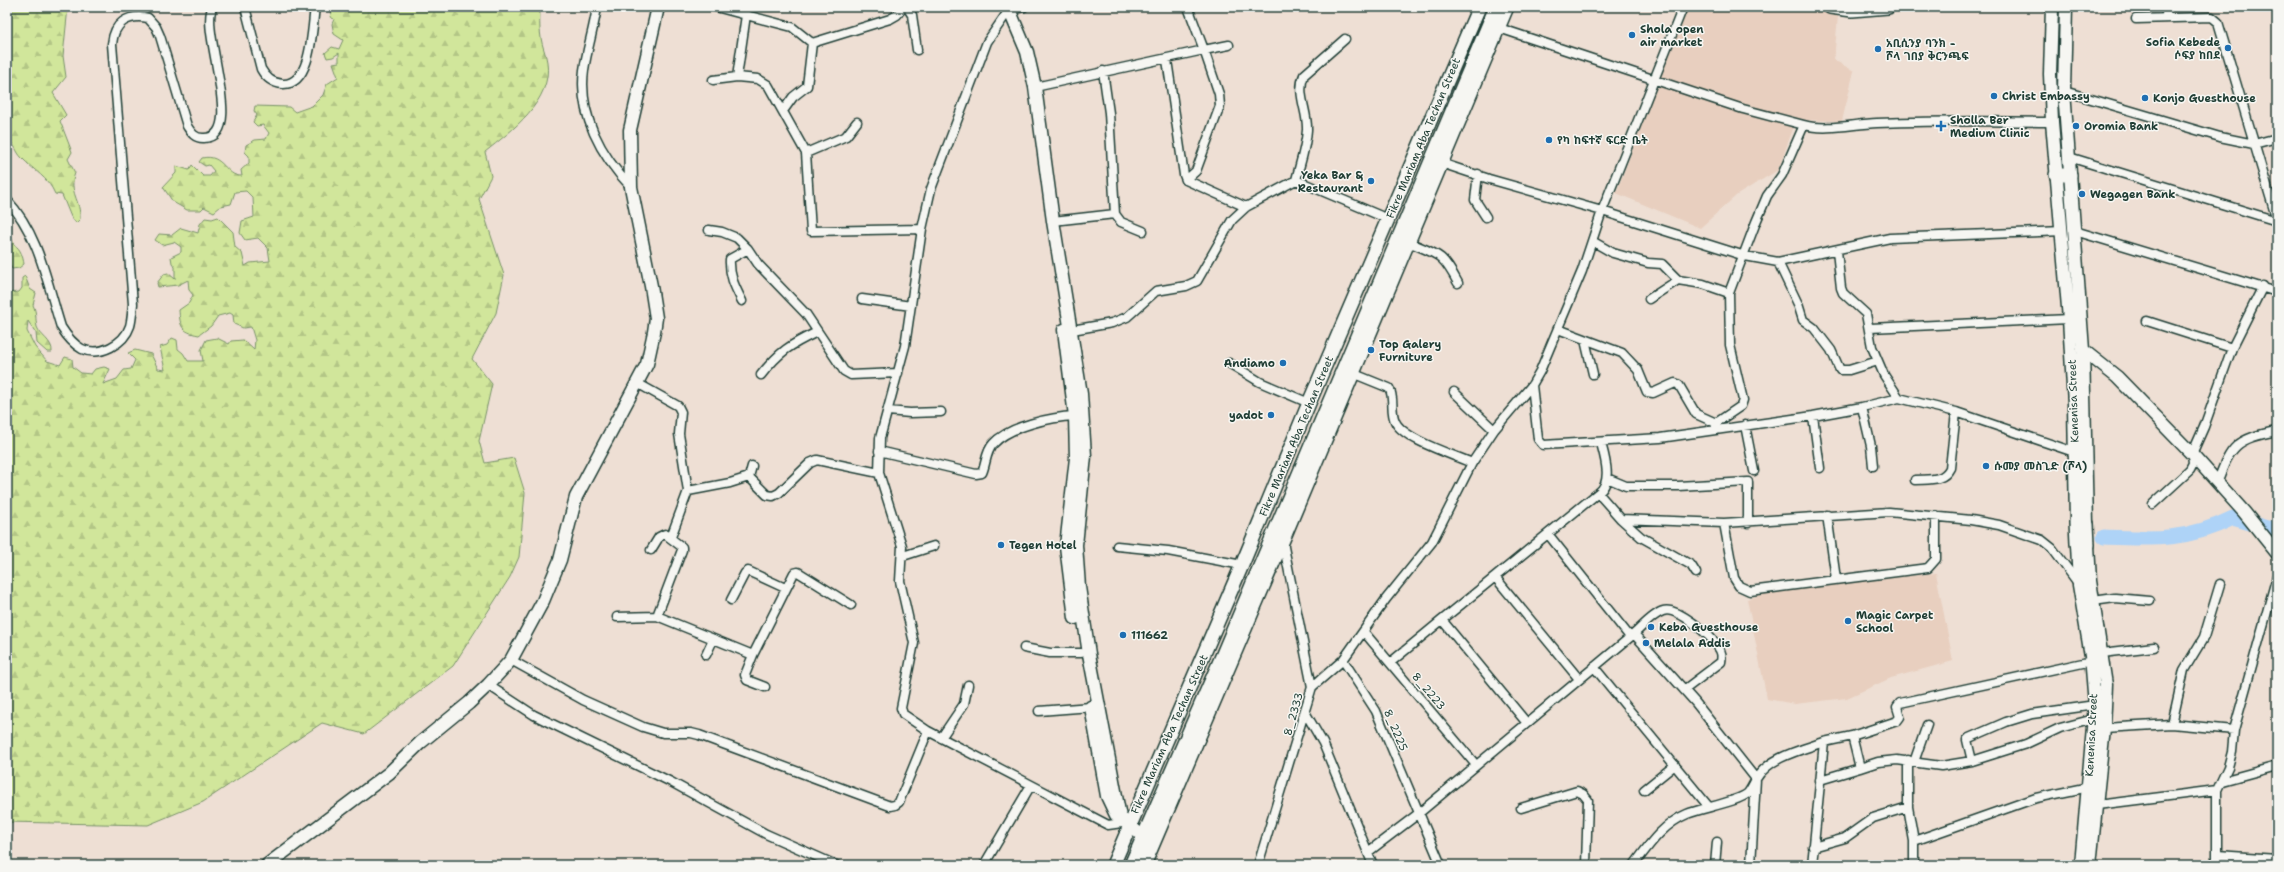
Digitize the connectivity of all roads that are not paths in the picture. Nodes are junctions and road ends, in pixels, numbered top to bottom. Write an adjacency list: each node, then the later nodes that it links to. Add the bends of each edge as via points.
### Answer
1 (213, 7): 54 (street, via 211,24 222,111 221,127 212,137 202,138 193,135 187,126 160,36 148,18 130,17 120,22 113,33 133,304 130,327 118,344 102,350 83,349 68,338 61,327 35,244 26,224)
2 (245, 7): 3 (street, via 261,69 266,77 284,84 292,83 308,61)
3 (315, 7)
4 (597, 7): 52 (street, via 584,70 585,111 594,136 612,166)
5 (658, 7): 52 (main road, via 630,130)
6 (716, 7): 21 (street)
7 (903, 7): 26 (street, via 890,19)
8 (907, 7): 28 (street, via 914,20)
9 (1024, 7): 20 (street)
10 (1188, 7): 29 (street)
11 (1479, 7): 43 (main road, Fikre Mariam Aba Techan Street)
12 (1496, 7): 46 (main road, Fikre Mariam Aba Techan Street)
13 (1507, 7): 24 (main road)
14 (1683, 7): 33 (street)
15 (1830, 7): 16 (main road, via 1852,10)
16 (1888, 7)
17 (2052, 7): 39 (main road, Kenenisa Street)
18 (2066, 7): 36 (main road, Kenenisa Street)
19 (2164, 7): 22 (street)
20 (1005, 10): 35 (main road, via 1027,52); 62 (street, via 987,42 929,194); 72 (main road, via 1022,65 1031,108)
21 (745, 11): 26 (street, via 792,28); 32 (street)
22 (2167, 17): 23 (street); 42 (street, via 2212,17 2218,22)
23 (2136, 19)
24 (1499, 28): 33 (street); 46 (main road)
25 (1345, 39): 51 (street, via 1304,75 1301,83 1300,91 1307,130)
26 (812, 43): 37 (street, via 807,86 793,97)
27 (1228, 45): 29 (street)
28 (917, 50)
29 (1204, 50): 30 (street); 50 (street, via 1219,94 1220,106 1196,171)
30 (1168, 60): 31 (street); 50 (street)
31 (1103, 71): 35 (street); 57 (street, via 1109,113)
32 (737, 77): 34 (street); 37 (street, via 763,80 768,84)
33 (1655, 79): 40 (street, via 1743,109); 56 (street)
34 (713, 80)
35 (1035, 87): 60 (main road)
36 (2064, 92): 42 (street, via 2220,137); 45 (main road, Kenenisa Street)
37 (783, 111): 44 (street)
38 (857, 122): 44 (street, via 846,136)
39 (2052, 122): 40 (street, via 1974,120 1861,123 1815,128); 48 (main road, Kenenisa Street)
40 (1804, 125): 70 (street, via 1782,174 1767,196)
41 (2277, 138): 42 (street)
42 (2254, 144): 53 (street)
43 (1418, 150): 46 (main road); 59 (main road, Fikre Mariam Aba Techan Street)
44 (806, 153): 62 (street, via 811,230)
45 (2069, 157): 49 (main road, Kenenisa Street); 61 (street)
46 (1437, 159): 47 (street); 67 (main road); 214 (main road, Fikre Mariam Aba Techan Street)
47 (1478, 174): 56 (street); 58 (street, via 1475,200)
48 (2056, 175): 49 (main road); 65 (main road, Kenenisa Street)
49 (2070, 175): 65 (main road, Kenenisa Street)
50 (1186, 180): 55 (street)
51 (1296, 180): 55 (street); 59 (street)
52 (632, 187): 97 (main road, via 656,318 647,364)
53 (2274, 196): 61 (street)
54 (7, 200)
55 (1246, 207): 86 (street, via 1232,220 1197,281 1186,286 1156,291 1127,317 1112,323)
56 (1602, 211): 66 (street); 70 (street)
57 (1115, 214): 60 (street); 64 (street, via 1121,222)
58 (1486, 217)
59 (1388, 219): 101 (main road, Fikre Mariam Aba Techan Street)
60 (1053, 221): 72 (main road)
61 (2277, 221)
62 (922, 229): 81 (street)
63 (709, 230): 68 (street, via 737,238)
64 (1143, 231)
65 (2069, 231): 69 (street, via 1890,238); 75 (street); 82 (main road, Kenenisa Street); 90 (main road, Kenenisa Street)
66 (1592, 241): 73 (street, via 1613,252 1648,263 1662,264); 85 (street)
67 (1408, 242): 74 (street, via 1440,256 1449,265); 94 (main road)
68 (748, 249): 80 (street, via 730,259 729,271); 87 (street, via 758,264 806,314)
69 (1837, 251): 71 (street); 84 (street, via 1843,293 1866,314)
70 (1745, 256): 71 (street); 77 (street)
71 (1778, 262): 91 (street, via 1803,320 1814,328 1831,350 1840,370 1862,367)
72 (1057, 269): 86 (main road); 106 (main road)
73 (1678, 280): 77 (street, via 1703,284); 79 (street)
74 (1458, 283)
75 (2263, 286): 76 (street); 89 (street)
76 (2277, 292)
77 (1729, 293): 109 (street, via 1730,345 1743,400 1741,406)
78 (862, 299): 81 (street)
79 (1649, 299)
80 (742, 301)
81 (911, 306): 93 (street)
82 (2069, 319): 84 (street); 114 (main road, Kenenisa Street)
83 (2148, 320): 89 (street)
84 (1870, 328): 91 (street, via 1870,340)
85 (1558, 329): 88 (street); 98 (street)
86 (1072, 330): 144 (main road, via 1081,394 1084,456)
87 (817, 332): 93 (street, via 844,371 851,375); 96 (street, via 786,348)
88 (1585, 340): 95 (street); 109 (street, via 1622,353 1638,370 1647,392 1653,393 1676,383 1696,414)
89 (2232, 348): 115 (street)
90 (2083, 350): 115 (main road, via 2118,377); 134 (main road, Kenenisa Street)
91 (1878, 361): 100 (street, via 1884,376)
92 (1229, 362): 101 (street, via 1260,382)
93 (898, 373): 103 (street)
94 (1352, 373): 116 (street, via 1389,388 1394,418 1398,426 1424,443); 137 (main road)
95 (1593, 374)
96 (761, 375)
97 (637, 383): 126 (street, via 680,408 679,434); 169 (main road, via 599,456 582,482 560,560 526,635)
98 (1532, 385): 110 (street); 112 (street, via 1540,444 1550,446)
99 (1454, 392): 110 (street)
100 (1899, 398): 102 (street); 105 (street)
101 (1310, 403): 145 (main road, Fikre Mariam Aba Techan Street)
102 (1862, 407): 107 (street); 118 (street)
103 (888, 411): 104 (street); 113 (street)
104 (941, 412)
105 (1956, 412): 114 (street); 124 (street, via 1948,473 1938,479)
106 (1076, 416): 113 (street, via 1058,417 1006,434 993,444 982,473 976,474); 144 (main road, via 1076,458 1067,531)
107 (1813, 416): 108 (street); 119 (street)
108 (1745, 425): 109 (street); 120 (street)
109 (1716, 426): 112 (street, via 1660,438)
110 (1494, 430): 116 (street)
111 (2277, 431): 125 (street, via 2248,438 2240,443 2227,457)
112 (1601, 443): 123 (street)
113 (879, 451): 121 (street)
114 (2074, 452): 134 (main road, Kenenisa Street)
115 (2192, 454): 125 (main road); 128 (street, via 2190,470)
116 (1472, 463): 160 (street, via 1432,542 1386,599)
117 (752, 466): 122 (street)
118 (1873, 466)
119 (1820, 468)
120 (1754, 471)
121 (879, 473): 122 (street, via 818,460 810,463 773,496 767,495); 143 (street, via 900,538)
122 (749, 477): 126 (street)
123 (1607, 478): 127 (street, via 1605,487); 133 (street, via 1626,486 1748,482)
124 (1915, 480)
125 (2217, 484): 142 (main road, via 2244,512)
126 (688, 491): 136 (street)
127 (1598, 494): 131 (street); 135 (street)
128 (2153, 504)
129 (1827, 515): 130 (street, via 1889,512); 133 (street); 149 (street)
130 (1936, 516): 149 (street, via 1936,559 1928,568); 151 (street, via 1999,525 2042,540 2052,548)
131 (1621, 519): 132 (street); 146 (street, via 1641,537 1692,565)
132 (1724, 523): 133 (street); 149 (street, via 1734,578 1744,590)
133 (1748, 523)
134 (2082, 523): 138 (main road, Kenenisa Street)
135 (1548, 534): 148 (street); 161 (street)
136 (671, 537): 141 (street, via 662,535); 157 (street, via 682,547 682,554)
137 (1282, 542): 178 (street, 8_2333); 226 (main road)
138 (2082, 545): 151 (main road, Kenenisa Street); 154 (main road, Kenenisa Street)
139 (934, 546): 143 (street)
140 (1117, 546): 145 (street, via 1168,551)
141 (651, 550)
142 (2277, 553)
143 (903, 556): 190 (street, via 900,581 914,648 901,708 903,714)
144 (1072, 558): 166 (main road); 208 (main road)
145 (1242, 566): 213 (main road, Fikre Mariam Aba Techan Street)
146 (1696, 573)
147 (2277, 576): 189 (street)
148 (1495, 577): 159 (street); 174 (street)
149 (1836, 579)
150 (2220, 584): 186 (street, via 2204,637 2184,670)
151 (2079, 585): 171 (main road, Kenenisa Street)
152 (785, 588): 153 (street, via 748,571); 156 (street, via 794,573 798,572); 168 (street)
153 (731, 600)
154 (2093, 600): 155 (street, via 2116,598); 165 (main road, Kenenisa Street)
155 (2150, 601)
156 (851, 605)
157 (657, 616): 158 (street); 162 (street)
158 (617, 617)
159 (1442, 620): 172 (street); 185 (street)
160 (1364, 632): 170 (street); 172 (street, 8_2223)
161 (1632, 635): 173 (street); 179 (street); 179 (street, via 1667,610 1687,617 1718,646 1722,654 1721,662)
162 (713, 640): 167 (street); 168 (street)
163 (2154, 647): 165 (street)
164 (1024, 648): 166 (street, via 1050,653)
165 (2102, 653): 188 (main road, Kenenisa Street, via 2106,685)
166 (1081, 654): 181 (main road)
167 (706, 655)
168 (752, 656): 177 (street, via 746,679)
169 (511, 660): 175 (main road); 190 (street, via 583,700 644,727 663,733 699,735 890,806 899,802)
170 (1343, 660): 178 (street); 212 (street, 8_2225, via 1376,711)
171 (2092, 661): 180 (main road, Kenenisa Street); 191 (street, via 1900,703 1897,707 1900,717 1897,721)
172 (1391, 662): 196 (street, 8_2223)
173 (1594, 667): 174 (street); 197 (street)
174 (1579, 679): 185 (street)
175 (488, 685): 221 (main road, via 389,773); 222 (street, via 534,715 671,782 766,834)
176 (968, 685): 192 (street, via 964,704)
177 (765, 687)
178 (1312, 687): 183 (street, 8_2333)
179 (1684, 690): 200 (street, via 1736,751)
180 (2095, 704): 184 (main road, Kenenisa Street); 195 (street, via 2032,714 1969,738 1967,740)
181 (1091, 707): 182 (street); 208 (main road, via 1107,796)
182 (1039, 711)
183 (1305, 712): 218 (street, via 1323,744); 227 (street, 8_2333)
184 (2094, 719): 195 (street, via 2060,728 2026,744); 204 (main road, Kenenisa Street)
185 (1526, 722): 196 (street)
186 (2172, 724): 188 (street); 189 (street)
187 (1927, 725): 194 (street)
188 (2104, 728): 207 (main road, Kenenisa Street)
189 (2234, 730): 202 (street, via 2232,752)
190 (928, 731): 192 (street)
191 (1852, 736): 193 (street); 199 (street)
192 (941, 738): 203 (street)
193 (1824, 742): 200 (street, via 1792,753 1760,772); 201 (street)
194 (1911, 761): 195 (street, via 1941,766); 199 (street, via 1883,761); 211 (street)
195 (1972, 761)
196 (1476, 764): 212 (street)
197 (1675, 765): 205 (street); 209 (street)
198 (2277, 766): 202 (street)
199 (1860, 768): 201 (street)
200 (1756, 779): 209 (street, via 1748,793); 233 (street)
201 (1820, 780): 217 (street)
202 (2222, 781): 206 (street)
203 (1031, 785): 213 (street, via 1108,825); 223 (street)
204 (2089, 787): 215 (street, via 2036,798); 236 (main road, Kenenisa Street)
205 (1644, 790)
206 (2216, 790): 207 (street); 219 (street)
207 (2097, 805): 237 (main road, Kenenisa Street)
208 (1115, 806): 213 (main road)
209 (1709, 807): 231 (street, via 1686,814 1664,829)
210 (1521, 808): 230 (street, via 1577,791 1583,794 1588,800)
211 (1908, 808): 215 (street); 217 (street, via 1873,818 1845,838)
212 (1418, 814): 218 (street); 229 (street, 8_2225)
213 (1126, 826): 214 (main road); 224 (main road, Fikre Mariam Aba Techan Street)
214 (1142, 836): 225 (main road, Fikre Mariam Aba Techan Street)
215 (1914, 841): 235 (street)
216 (1717, 842): 232 (street)
217 (1813, 847): 234 (street)
218 (1368, 852): 228 (street)
219 (2218, 855): 220 (street); 238 (street)
220 (2277, 859)
221 (267, 865)
222 (836, 865)
223 (984, 865)
224 (1113, 865)
225 (1131, 865)
226 (1144, 865)
227 (1258, 865)
228 (1372, 865)
229 (1441, 865)
230 (1586, 865)
231 (1634, 865)
232 (1715, 865)
233 (1751, 865)
234 (1812, 865)
235 (1914, 865)
236 (2081, 865)
237 (2090, 865)
238 (2217, 865)

